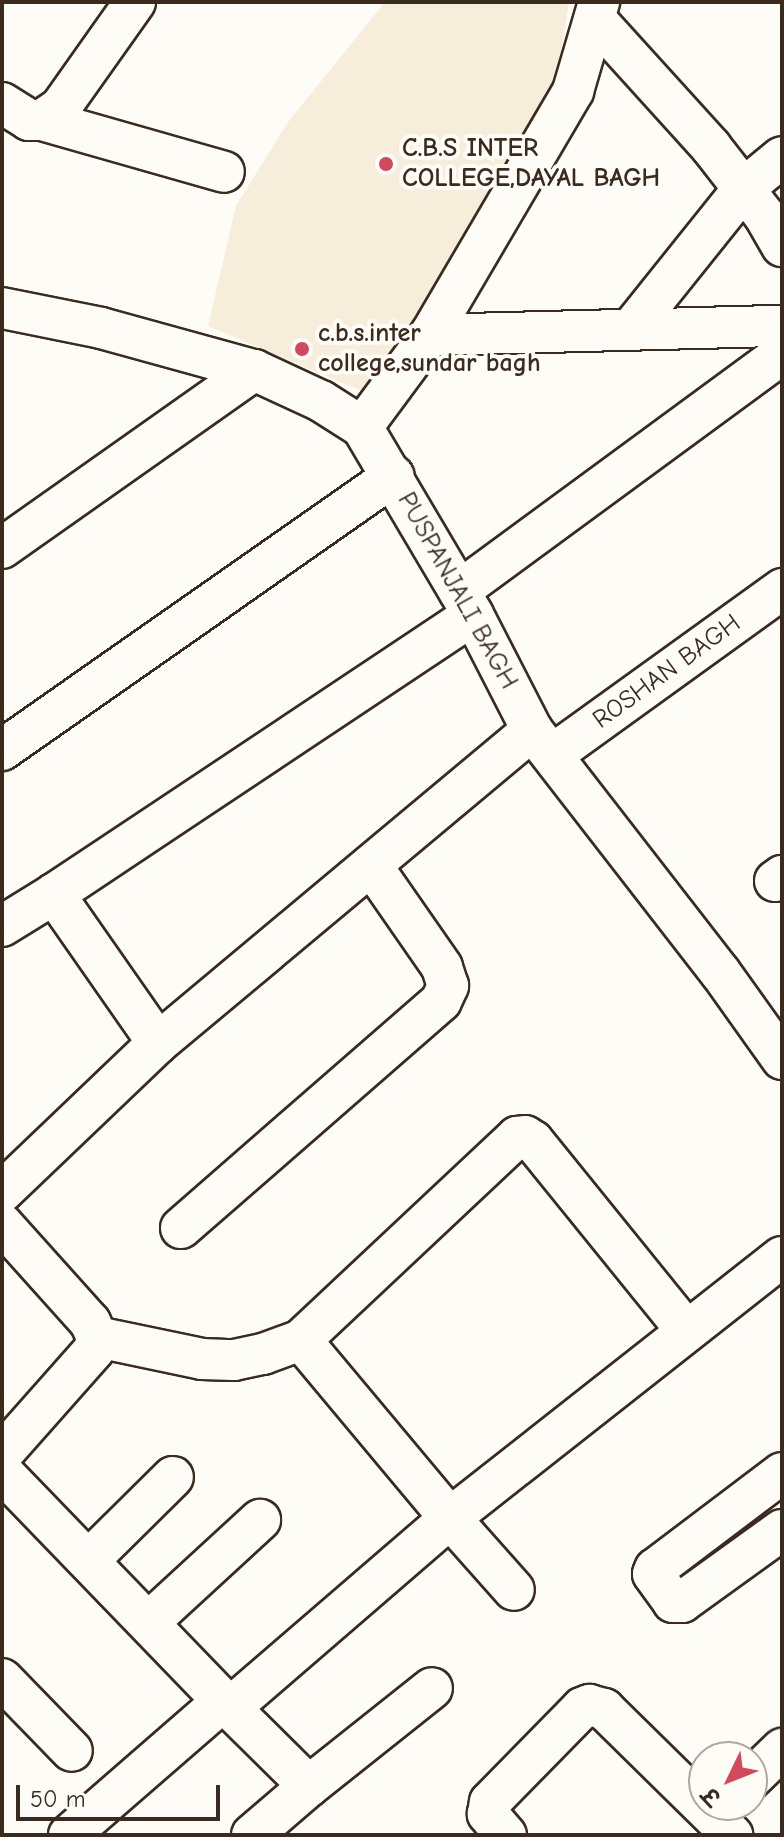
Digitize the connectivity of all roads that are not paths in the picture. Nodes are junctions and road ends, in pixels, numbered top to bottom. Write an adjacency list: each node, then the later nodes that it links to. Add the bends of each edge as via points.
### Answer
1 (135, 2): 4 (street, via 60,108)
2 (597, 11): 7 (street); 12 (street, via 573,91)
3 (2, 103): 4 (street, via 29,120)
4 (42, 120): 6 (street)
5 (782, 157): 7 (street)
6 (224, 172)
7 (743, 189): 8 (street); 11 (street)
8 (782, 246)
9 (2, 308): 14 (street, PUSPANJALI BAGH, via 101,328)
10 (782, 326): 11 (street)
11 (631, 329): 12 (street)
12 (430, 335): 15 (street)
13 (782, 354): 19 (street)
14 (254, 370): 15 (street, PUSPANJALI BAGH); 17 (street)
15 (362, 427): 16 (street, PUSPANJALI BAGH)
16 (394, 476): 19 (street, PUSPANJALI BAGH); 21 (street)
17 (2, 548)
18 (782, 589): 20 (street, ROSHAN BAGH)
19 (466, 603): 20 (street, PUSPANJALI BAGH); 23 (street)
20 (542, 742): 22 (street, ROSHAN BAGH); 26 (street, PUSPANJALI BAGH)
21 (2, 750)
22 (371, 865): 25 (street, ROSHAN BAGH); 28 (street, via 442,967 448,986 441,1001)
23 (54, 894): 24 (street); 25 (street)
24 (2, 926)
25 (158, 1043): 27 (street, ROSHAN BAGH)
26 (782, 1059)
27 (3, 1198): 31 (street)
28 (181, 1228)
29 (782, 1257): 30 (street)
30 (686, 1330): 32 (street, via 525,1136 517,1137); 37 (street)
31 (97, 1337): 32 (street, via 202,1359 234,1360); 33 (street, via 94,1350)
32 (301, 1340): 37 (street)
33 (2, 1454)
34 (2, 1472): 40 (street)
35 (782, 1473): 39 (street, via 653,1574 673,1602 682,1602)
36 (173, 1477): 40 (street)
37 (450, 1518): 41 (street); 45 (street)
38 (260, 1520): 42 (street)
39 (782, 1530)
40 (89, 1560): 42 (street)
41 (514, 1590)
42 (149, 1622): 45 (street)
43 (2, 1679): 46 (street)
44 (432, 1688): 47 (street)
45 (226, 1705): 47 (street); 49 (street)
46 (72, 1751)
47 (309, 1786): 50 (street)
48 (688, 1786): 51 (street, via 604,1709 589,1705 490,1802 488,1814)
49 (69, 1835)
50 (252, 1835)
51 (506, 1835)

